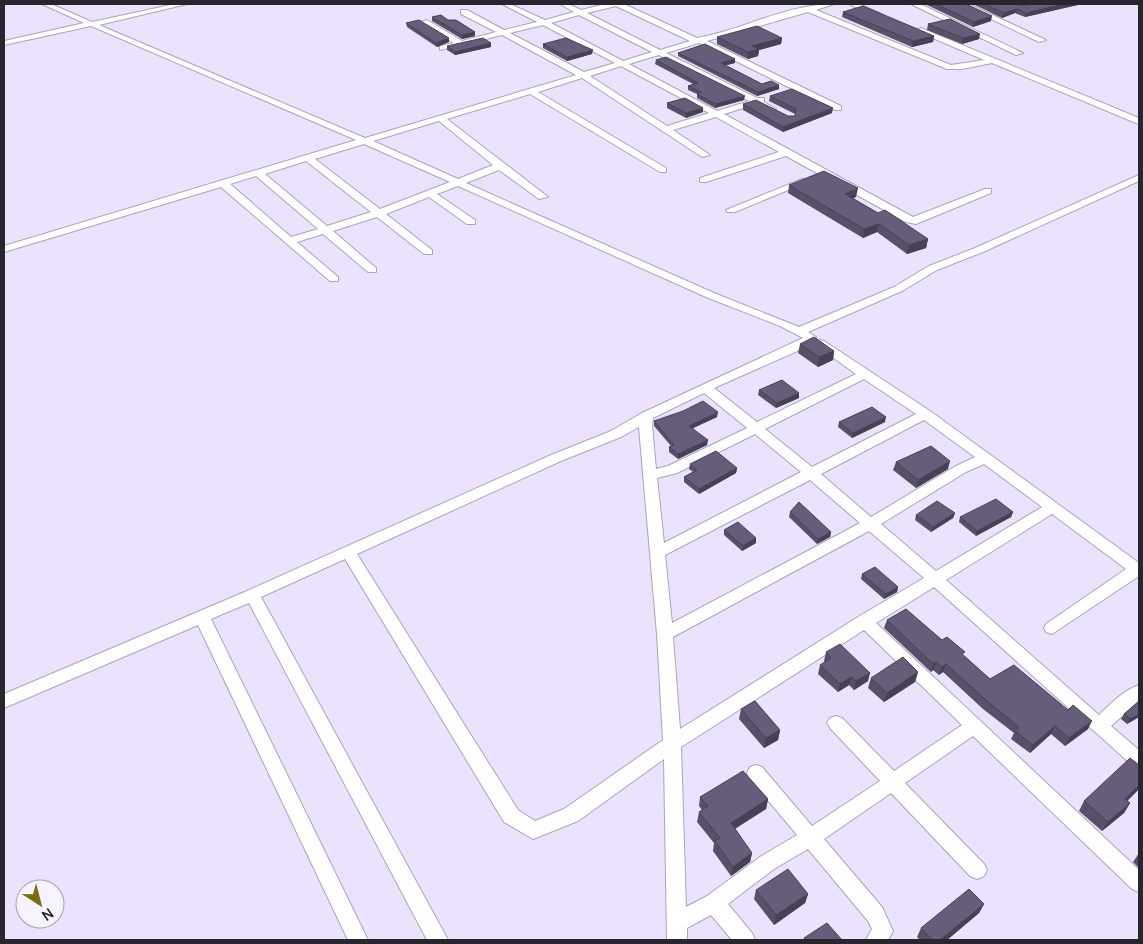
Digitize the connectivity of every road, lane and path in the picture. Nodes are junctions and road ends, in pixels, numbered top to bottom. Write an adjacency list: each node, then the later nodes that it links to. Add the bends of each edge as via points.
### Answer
1 (45, 4): 17 (street)
2 (184, 4): 17 (street)
3 (505, 4): 16 (street)
4 (563, 4): 13 (street)
5 (614, 4): 13 (street)
6 (619, 4): 22 (street)
7 (831, 4): 11 (street)
8 (853, 4): 14 (street)
9 (915, 4): 28 (street)
10 (964, 4): 21 (street)
11 (808, 9): 22 (street); 25 (street)
12 (464, 12): 19 (street)
13 (580, 12): 16 (street); 27 (street)
14 (887, 18)
15 (424, 22): 24 (street)
16 (546, 23): 19 (street); 30 (street)
17 (92, 24): 23 (street); 42 (street)
18 (913, 28): 20 (street)
19 (503, 33): 24 (street); 31 (street)
20 (930, 35): 25 (street); 29 (street)
21 (1042, 40)
22 (697, 41): 27 (street); 33 (street)
23 (4, 44)
24 (460, 44): 26 (street)
25 (893, 45): 29 (street, via 950,67)
26 (443, 48)
27 (660, 52): 30 (street); 35 (street)
28 (1019, 53)
29 (992, 61): 40 (street)
30 (623, 64): 31 (street); 37 (street)
31 (584, 76): 34 (street); 41 (street)
32 (809, 84): 33 (street)
33 (797, 88): 35 (street); 36 (street)
34 (531, 91): 39 (street); 47 (street)
35 (757, 101): 37 (street); 38 (street)
36 (838, 108)
37 (717, 114): 41 (street); 43 (street)
38 (781, 114)
39 (439, 118): 42 (street); 46 (street)
40 (1139, 121)
41 (664, 130): 44 (street)
42 (365, 141): 45 (street); 53 (street)
43 (789, 152): 48 (street); 51 (street)
44 (705, 154)
45 (308, 158): 49 (street); 58 (street)
46 (500, 166): 53 (street); 56 (street)
47 (664, 170)
48 (827, 172): 54 (street, via 912,221); 57 (street)
49 (258, 173): 52 (street); 60 (street)
50 (1139, 178): 66 (street, via 933,268)
51 (703, 180)
52 (222, 183): 61 (street); 62 (street)
53 (458, 183): 55 (street); 66 (street)
54 (988, 191)
55 (430, 194): 58 (street); 59 (street)
56 (543, 197)
57 (731, 210)
58 (380, 213): 60 (street); 63 (street)
59 (472, 222)
60 (325, 230): 61 (street); 64 (street)
61 (290, 241): 65 (street)
62 (4, 249)
63 (428, 252)
64 (372, 270)
65 (334, 279)
66 (805, 334): 67 (street); 68 (street, via 807,342)
67 (866, 374): 69 (street); 71 (street)
68 (706, 388): 70 (street); 71 (street)
69 (924, 414): 72 (street); 73 (street)
70 (647, 416): 74 (street, via 645,445); 77 (street, via 616,434)
71 (756, 428): 73 (street); 74 (street, via 672,470)
72 (986, 458): 75 (street); 76 (street)
73 (812, 473): 76 (street); 78 (street)
74 (651, 474): 78 (street)
75 (1053, 507): 79 (street); 80 (street)
76 (870, 524): 80 (street); 85 (street)
77 (347, 551): 81 (street); 91 (street, via 511,816 533,830 571,815)
78 (657, 553): 85 (street)
79 (1139, 569): 84 (street)
80 (934, 578): 83 (street); 90 (street)
81 (252, 595): 82 (street); 101 (street)
82 (202, 617): 87 (street); 100 (street)
83 (864, 621): 89 (street); 91 (street)
84 (1052, 628)
85 (665, 634): 91 (street)
86 (1139, 692): 90 (street)
87 (4, 701)
88 (836, 723): 94 (street)
89 (975, 726): 94 (street); 97 (street)
90 (1100, 726): 92 (street)
91 (672, 743): 99 (street)
92 (1139, 761)
93 (756, 773): 95 (street)
94 (892, 782): 95 (street); 96 (street)
95 (811, 838): 98 (street, via 767,863); 103 (street, via 881,924 883,931)
96 (977, 870)
97 (1139, 883)
98 (714, 903): 99 (street); 102 (street)
99 (677, 932)
100 (358, 940)
101 (438, 940)
102 (745, 940)
103 (876, 940)

